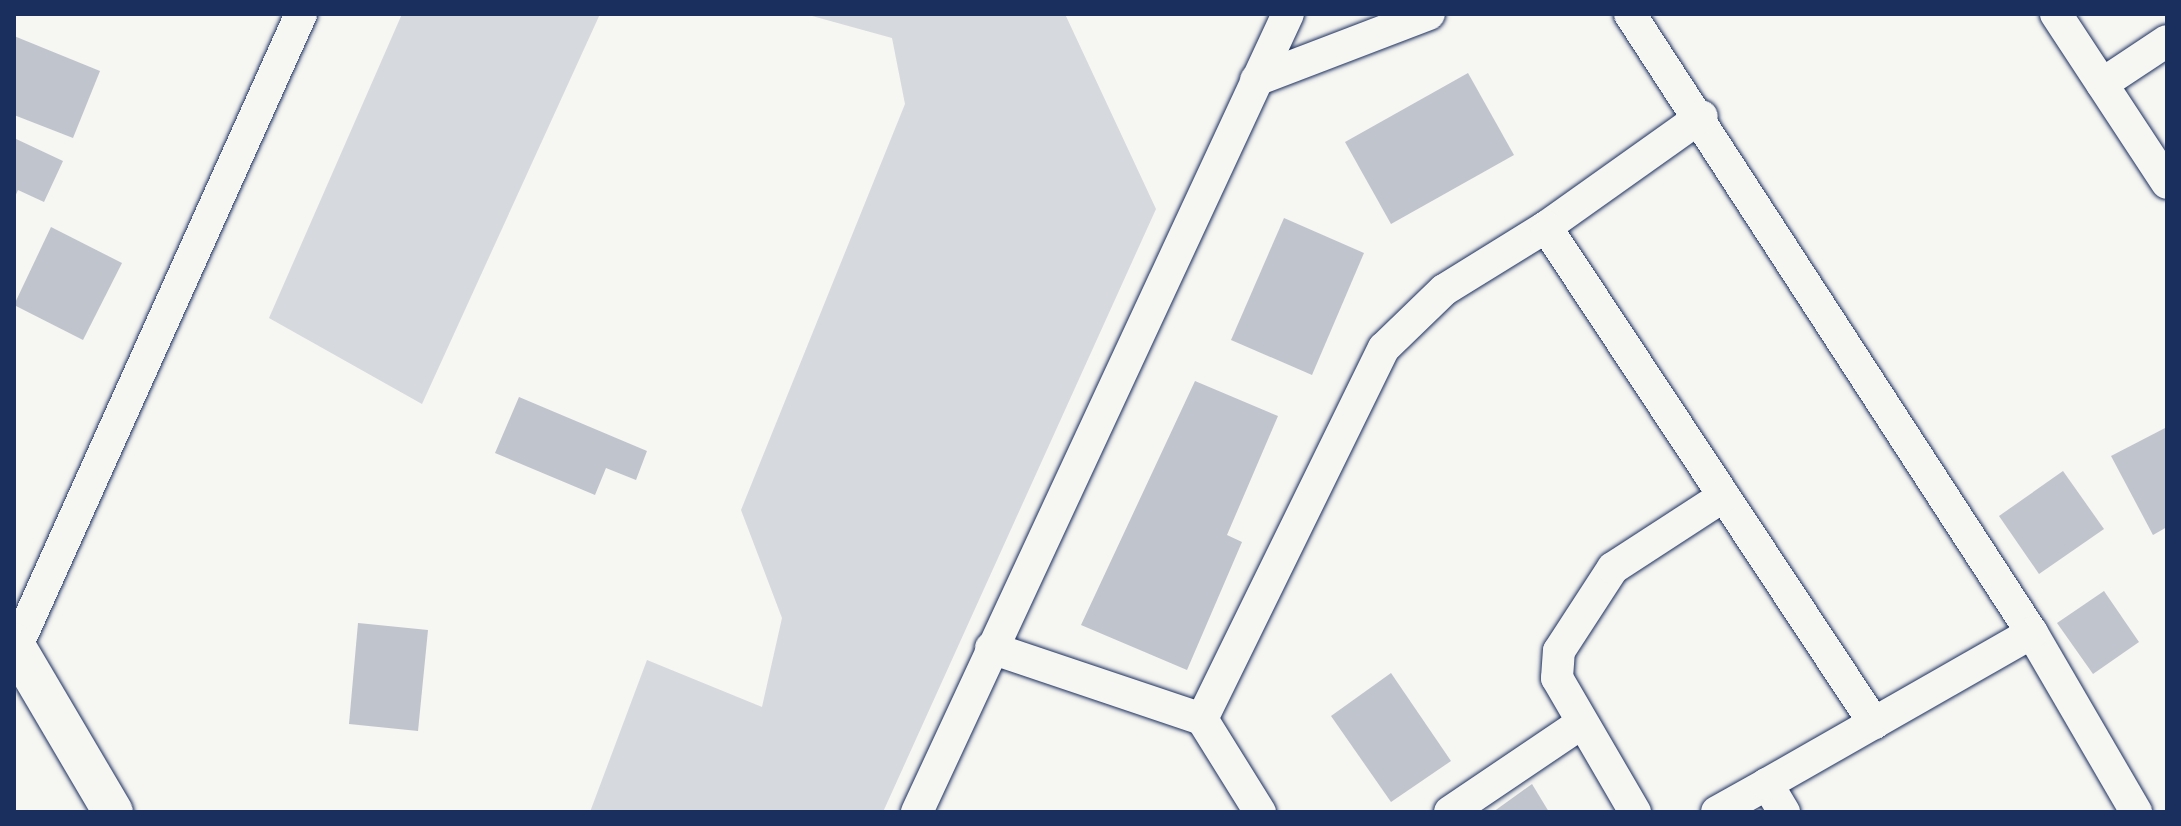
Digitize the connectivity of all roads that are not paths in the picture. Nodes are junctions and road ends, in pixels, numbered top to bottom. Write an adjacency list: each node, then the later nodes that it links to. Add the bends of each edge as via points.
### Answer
1 (301, 14): 14 (street)
2 (1288, 14): 7 (street)
3 (1429, 14): 7 (street)
4 (1630, 14): 9 (street)
5 (2056, 14): 8 (street)
6 (2167, 41): 8 (street)
7 (1256, 80): 15 (street)
8 (2102, 84): 10 (street)
9 (1702, 116): 11 (street); 13 (street)
10 (2167, 183)
11 (1546, 227): 12 (street); 16 (street, via 1444,290 1384,348)
12 (1724, 496): 17 (street, via 1613,568 1588,599 1559,651 1557,678); 18 (street)
13 (2032, 633): 18 (street); 27 (street)
14 (15, 646): 20 (street)
15 (991, 648): 16 (street); 21 (street)
16 (1202, 719): 22 (street)
17 (1582, 723): 23 (street); 24 (street)
18 (1874, 723): 19 (street)
19 (1767, 784): 25 (street); 26 (street)
20 (113, 812)
21 (917, 812)
22 (1260, 812)
23 (1450, 812)
24 (1635, 812)
25 (1717, 812)
26 (1784, 812)
27 (2136, 812)

